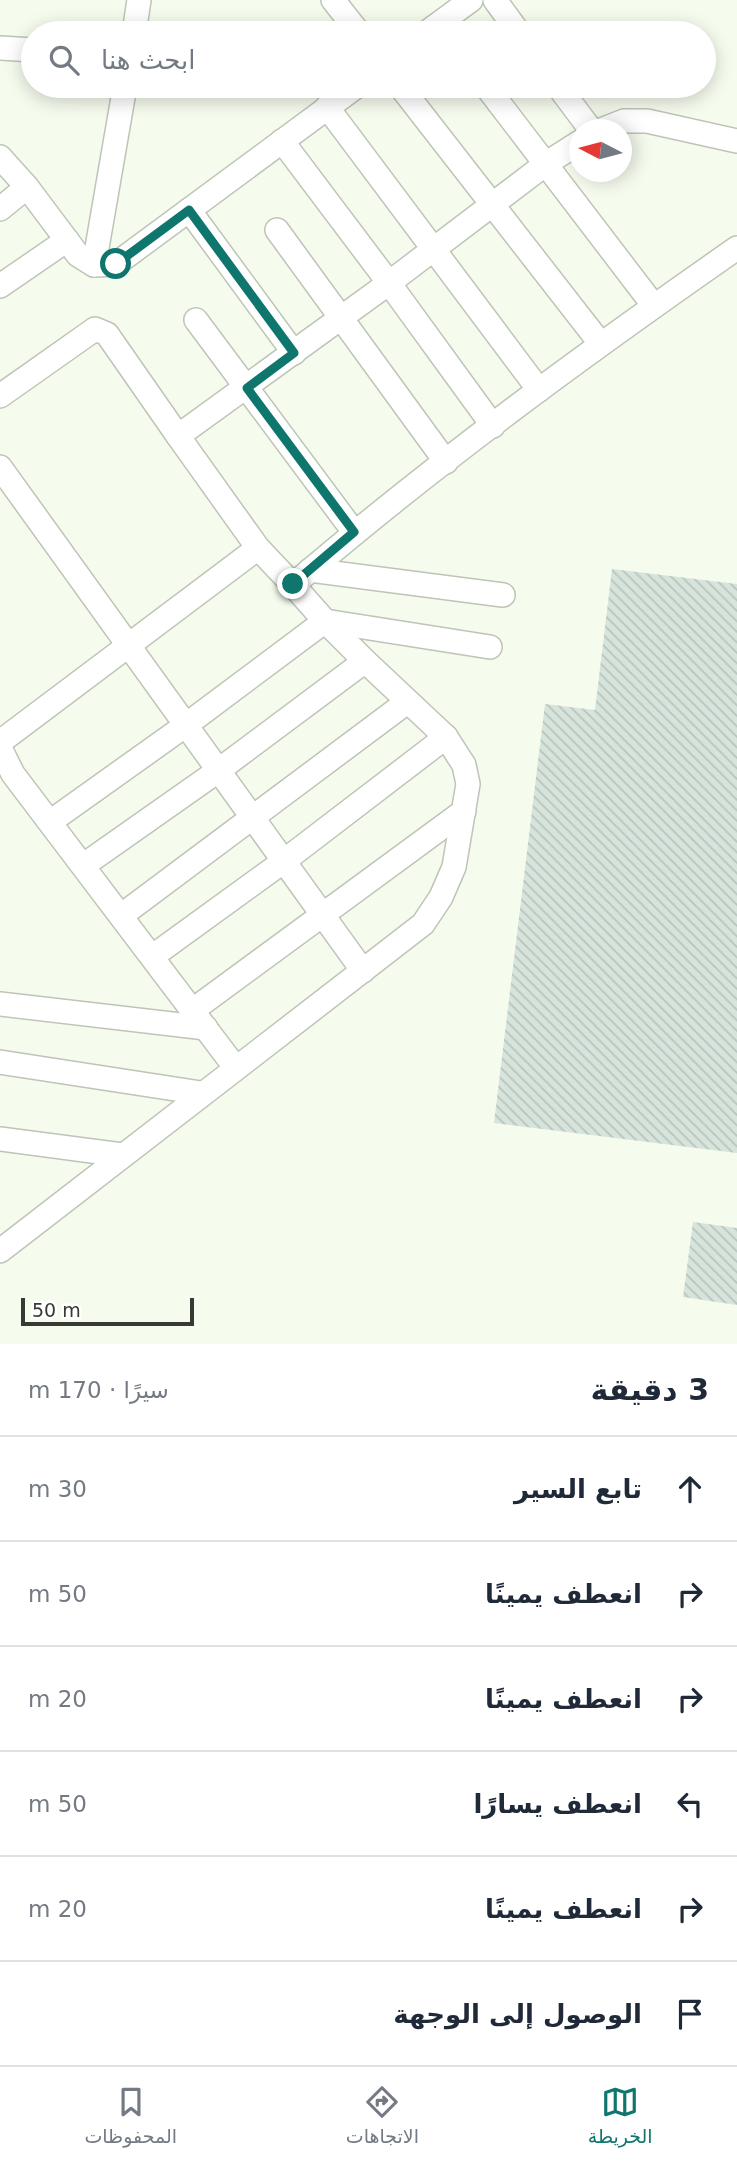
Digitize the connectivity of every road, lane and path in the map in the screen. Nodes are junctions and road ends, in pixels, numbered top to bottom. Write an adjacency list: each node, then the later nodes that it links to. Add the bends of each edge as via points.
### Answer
1 (139, 0): 5 (street)
2 (333, 0): 6 (street)
3 (471, 0): 7 (street)
4 (495, 0): 8 (street)
5 (136, 21)
6 (350, 21)
7 (446, 21)
8 (510, 21)
9 (0, 48): 10 (street)
10 (21, 49)
11 (123, 98): 32 (street)
12 (339, 98): 16 (street)
13 (409, 98): 25 (street)
14 (496, 98): 23 (street)
15 (567, 98): 17 (street)
16 (327, 107): 20 (street); 31 (street)
17 (583, 119)
18 (632, 121): 19 (street)
19 (733, 135)
20 (282, 141): 27 (street); 33 (street)
21 (569, 149): 23 (street)
22 (0, 157): 24 (street)
23 (547, 163): 25 (street); 35 (street)
24 (27, 187): 26 (street); 29 (street)
25 (492, 205): 31 (street); 38 (street)
26 (0, 209)
27 (189, 210): 32 (street, via 116,264); 39 (street)
28 (277, 230): 36 (street)
29 (67, 240): 32 (street, via 78,255); 34 (street)
30 (737, 248): 35 (street)
31 (435, 249): 33 (street); 41 (street)
32 (94, 265)
33 (390, 283): 36 (street); 43 (street)
34 (0, 286)
35 (654, 306): 38 (street)
36 (341, 318): 39 (street); 45 (street)
37 (195, 320): 40 (street)
38 (600, 343): 41 (street)
39 (294, 353): 40 (street)
40 (247, 388): 44 (street); 47 (street)
41 (539, 390): 43 (street)
42 (0, 396): 44 (street, via 95,329 107,334)
43 (493, 426): 45 (street)
44 (178, 436): 48 (street)
45 (446, 462): 47 (street)
46 (0, 467): 52 (street)
47 (354, 532): 49 (street)
48 (258, 548): 49 (street); 52 (street)
49 (302, 577): 50 (street); 51 (street)
50 (503, 595)
51 (325, 621): 53 (street); 54 (street); 56 (street)
52 (128, 645): 56 (street); 58 (street)
53 (490, 646)
54 (365, 661): 55 (street); 60 (street)
55 (407, 702): 57 (street); 63 (street)
56 (186, 725): 60 (street); 64 (street)
57 (446, 737): 62 (street, via 464,765 468,784); 65 (street)
58 (0, 742)
59 (0, 748): 61 (street)
60 (219, 770): 63 (street); 66 (street)
61 (7, 779): 64 (street)
62 (464, 811): 67 (street); 70 (street, via 454,867 441,897 423,924)
63 (253, 819): 65 (street); 68 (street)
64 (50, 822): 66 (street)
65 (284, 861): 67 (street); 69 (street)
66 (84, 866): 68 (street)
67 (322, 914): 70 (street); 72 (street)
68 (122, 915): 69 (street)
69 (153, 956): 72 (street)
70 (363, 971): 74 (street)
71 (0, 1004): 72 (street)
72 (200, 1019): 74 (street)
73 (0, 1062): 75 (street)
74 (235, 1067): 75 (street)
75 (201, 1093): 77 (street)
76 (0, 1139): 77 (street)
77 (122, 1155): 78 (street)
78 (0, 1251)

